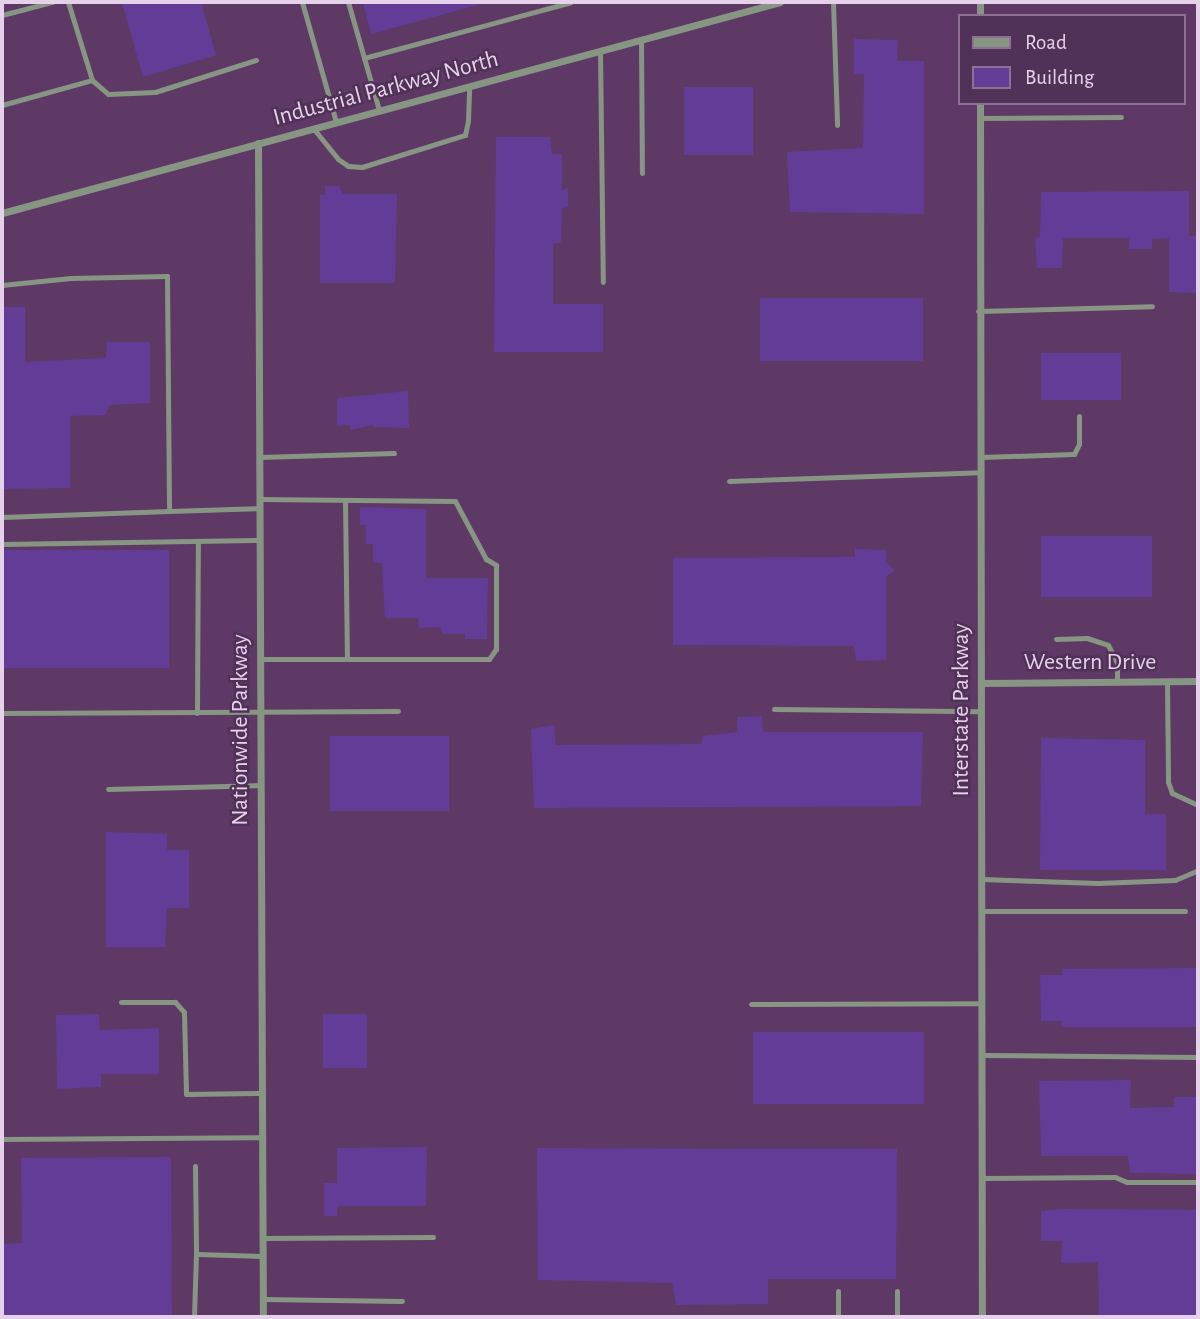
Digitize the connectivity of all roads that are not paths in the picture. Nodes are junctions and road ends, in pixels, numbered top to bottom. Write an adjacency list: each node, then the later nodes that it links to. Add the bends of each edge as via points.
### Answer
1 (52, 2): 8 (lane)
2 (68, 2): 13 (lane)
3 (302, 2): 20 (lane)
4 (348, 2): 11 (lane)
5 (571, 2): 11 (lane)
6 (776, 2): 9 (street, Industrial Parkway North)
7 (833, 2): 21 (lane)
8 (2, 15)
9 (641, 39): 10 (street, Industrial Parkway North); 24 (lane)
10 (600, 50): 14 (street, Industrial Parkway North); 26 (lane)
11 (364, 58): 17 (lane)
12 (256, 60): 13 (lane, via 155,92 108,94)
13 (92, 80): 16 (lane)
14 (468, 86): 17 (street, Industrial Parkway North); 22 (lane, via 464,135 362,167 338,159)
15 (980, 105): 19 (street, Interstate Parkway)
16 (2, 106)
17 (379, 110): 20 (street, Industrial Parkway North)
18 (1121, 117): 19 (lane)
19 (980, 118): 29 (street, Interstate Parkway)
20 (336, 122): 22 (street, Industrial Parkway North)
21 (837, 125)
22 (313, 128): 23 (street, Industrial Parkway North)
23 (258, 144): 25 (street, Industrial Parkway North); 32 (street, Nationwide Parkway)
24 (642, 173)
25 (2, 213)
26 (603, 282)
27 (2, 285): 39 (lane, via 167,276)
28 (1152, 306): 29 (lane)
29 (978, 311): 33 (street, Interstate Parkway)
30 (1079, 416): 33 (lane, via 1079,444 1074,454)
31 (394, 453): 32 (lane)
32 (259, 457): 36 (street, Nationwide Parkway)
33 (981, 457): 34 (street, Interstate Parkway)
34 (981, 472): 35 (lane); 50 (street, Interstate Parkway)
35 (729, 481)
36 (260, 499): 37 (lane); 38 (street, Nationwide Parkway)
37 (345, 500): 46 (lane); 46 (lane, via 455,501 486,559 496,565 496,649 489,659)
38 (260, 508): 39 (lane); 41 (street, Nationwide Parkway)
39 (169, 511): 40 (lane)
40 (2, 517)
41 (260, 540): 42 (lane); 45 (street, Nationwide Parkway)
42 (198, 543): 43 (lane); 56 (lane)
43 (2, 544)
44 (1056, 639): 47 (lane, via 1087,638 1108,645 1117,663)
45 (260, 659): 46 (lane); 52 (street, Nationwide Parkway)
46 (347, 659)
47 (1117, 681): 48 (street, Western Drive); 50 (street, Western Drive)
48 (1167, 681): 49 (street, Western Drive); 59 (lane, via 1168,782 1172,793)
49 (1198, 681)
50 (982, 683): 53 (street, Interstate Parkway)
51 (774, 709): 53 (lane)
52 (260, 710): 54 (lane); 56 (lane); 57 (street, Nationwide Parkway)
53 (982, 710): 61 (street, Interstate Parkway)
54 (398, 711)
55 (2, 713): 56 (lane)
56 (197, 713)
57 (261, 785): 58 (lane); 69 (street, Nationwide Parkway)
58 (108, 789)
59 (1198, 805)
60 (1198, 870): 61 (lane, via 1175,880)
61 (982, 879): 62 (street, Interstate Parkway)
62 (981, 911): 63 (lane); 65 (street, Interstate Parkway)
63 (1185, 911)
64 (121, 1002): 69 (lane, via 175,1002 184,1012 186,1094)
65 (982, 1003): 66 (lane); 67 (street, Interstate Parkway)
66 (751, 1004)
67 (982, 1055): 68 (lane); 73 (street, Interstate Parkway)
68 (1198, 1057)
69 (262, 1093): 70 (street, Nationwide Parkway)
70 (262, 1137): 71 (lane); 76 (street, Nationwide Parkway)
71 (2, 1139)
72 (195, 1166): 77 (lane)
73 (982, 1178): 74 (lane); 87 (street, Interstate Parkway)
74 (1198, 1182)
75 (433, 1237): 76 (lane)
76 (262, 1238): 78 (street, Nationwide Parkway)
77 (196, 1254): 78 (lane); 83 (lane)
78 (262, 1256): 81 (street, Nationwide Parkway)
79 (838, 1291): 85 (lane)
80 (897, 1291): 86 (lane)
81 (262, 1299): 82 (lane); 84 (street, Nationwide Parkway)
82 (402, 1301)
83 (194, 1317)
84 (262, 1317)
85 (838, 1317)
86 (897, 1317)
87 (982, 1317)

